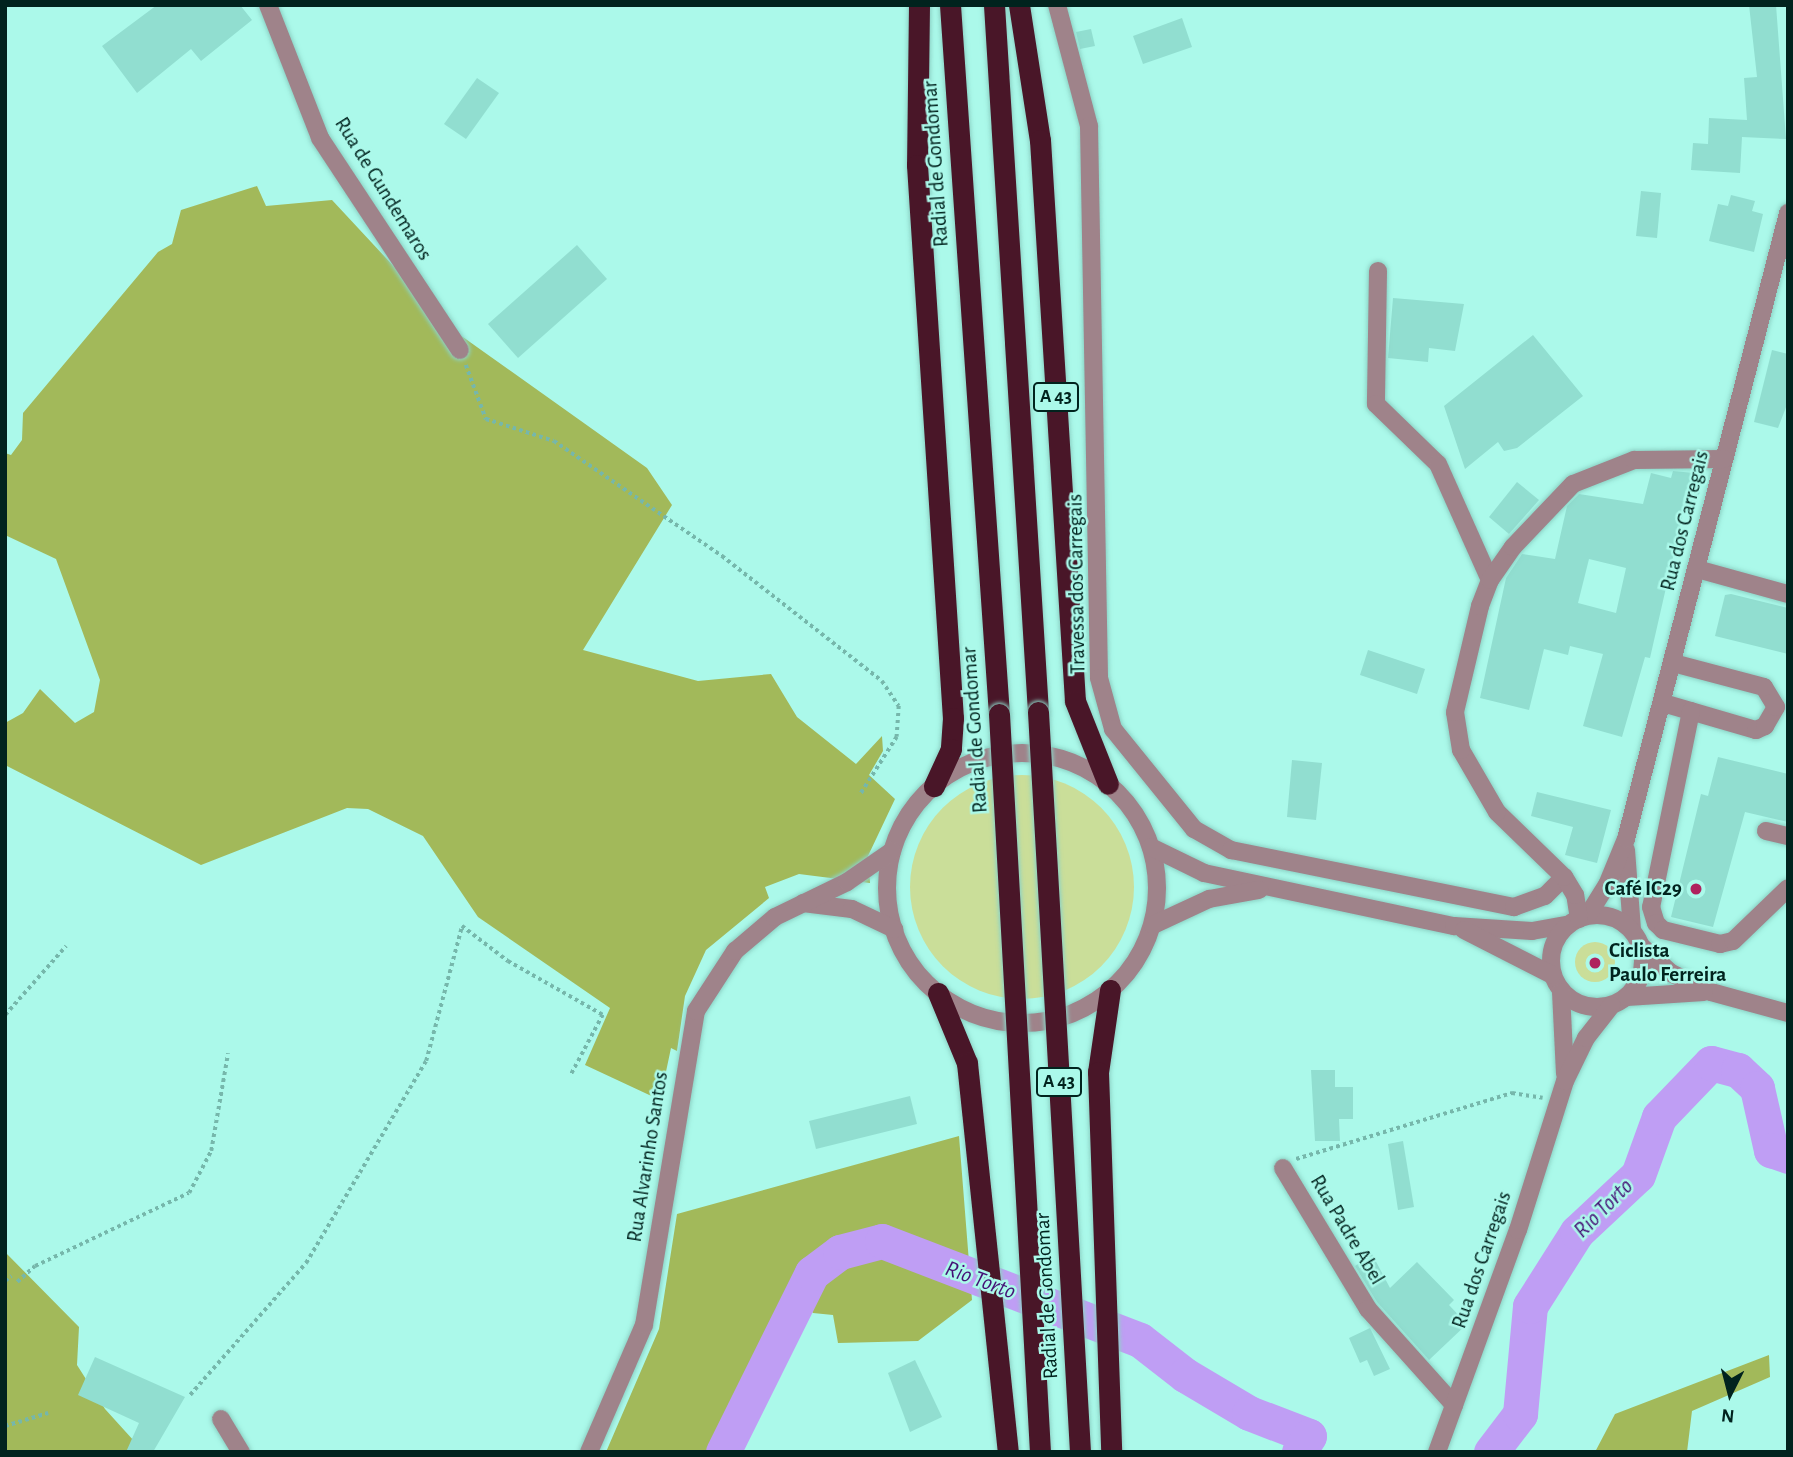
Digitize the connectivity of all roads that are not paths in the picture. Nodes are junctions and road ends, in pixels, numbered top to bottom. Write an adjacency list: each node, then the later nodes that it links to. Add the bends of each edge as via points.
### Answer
1 (268, 5): 9 (street, Rua de Gundemaros, via 320,138)
2 (919, 5): 18 (highway, via 917,165 953,718 951,749)
3 (950, 5): 48 (highway, Radial de Gondomar / A 43, bridge, via 999,714)
4 (994, 5): 49 (highway, Radial de Gondomar / A 43, bridge)
5 (1019, 5): 17 (highway, A 43, via 1040,140 1075,701)
6 (1057, 5): 24 (street, Travessa dos Carregais, via 1089,125 1100,678 1113,729 1194,829 1231,850 1514,907 1545,896)
7 (1788, 214): 10 (street, Rua dos Carregais)
8 (1378, 271): 12 (street, via 1376,404 1438,464)
9 (460, 350)
10 (1724, 459): 11 (street, Rua dos Carregais); 12 (street, via 1634,460 1573,484)
11 (1697, 569): 13 (street); 14 (street, Rua dos Carregais)
12 (1490, 580): 24 (street, via 1462,669 1455,712 1461,750 1497,812)
13 (1788, 594)
14 (1674, 663): 15 (street, Rua dos Carregais); 16 (street, via 1764,687 1776,707 1765,726 1756,730)
15 (1663, 703): 16 (street); 21 (street, Rua dos Carregais)
16 (1691, 711): 25 (street, via 1651,907 1656,923 1663,930 1720,944 1733,941)
17 (1108, 784): 18 (street, via 1059,758 1033,754 980,760); 22 (street, via 1140,822)
18 (934, 786): 23 (street, via 916,805)
19 (1766, 831): 20 (street)
20 (1788, 836)
21 (1626, 839): 28 (street, Rua dos Carregais, via 1607,885); 32 (street, Rua dos Carregais)
22 (1151, 847): 26 (street, via 1204,873); 29 (street, via 1157,873)
23 (892, 852): 27 (street, Rua Alvarinho Santos, via 847,882); 31 (street, via 888,904)
24 (1564, 877): 28 (street, via 1575,895)
25 (1788, 888)
26 (1266, 889): 29 (street, via 1209,899); 30 (street)
27 (799, 903): 31 (street, via 852,909); 46 (street, Rua Alvarinho Santos, via 735,951 696,1011 644,1325)
28 (1578, 920): 30 (street, via 1532,931); 32 (street, via 1618,919); 33 (street, via 1554,940)
29 (1153, 925): 34 (street, via 1136,960)
30 (1454, 926): 33 (street)
31 (894, 929): 37 (street, via 904,954)
32 (1637, 938): 36 (street, via 1671,973); 38 (street, via 1644,964)
33 (1552, 975): 35 (street)
34 (1110, 990): 37 (street, via 1064,1016 1025,1022 985,1018); 50 (highway, A 43, via 1098,1072)
35 (1561, 992): 39 (street, via 1575,1003); 41 (street, Rua dos Carregais)
36 (1711, 992): 38 (street); 40 (street)
37 (938, 993): 47 (highway, via 967,1063)
38 (1627, 997): 39 (street)
39 (1611, 1006): 41 (street, Rua dos Carregais, via 1586,1038)
40 (1788, 1013)
41 (1565, 1081): 43 (street, Rua dos Carregais)
42 (1283, 1168): 43 (street, Rua Padre Abel, via 1368,1309)
43 (1454, 1405): 51 (street, Rua dos Carregais)
44 (221, 1419): 45 (street)
45 (241, 1452)
46 (589, 1452)
47 (1008, 1452)
48 (1040, 1452)
49 (1080, 1452)
50 (1111, 1452)
51 (1437, 1452)

